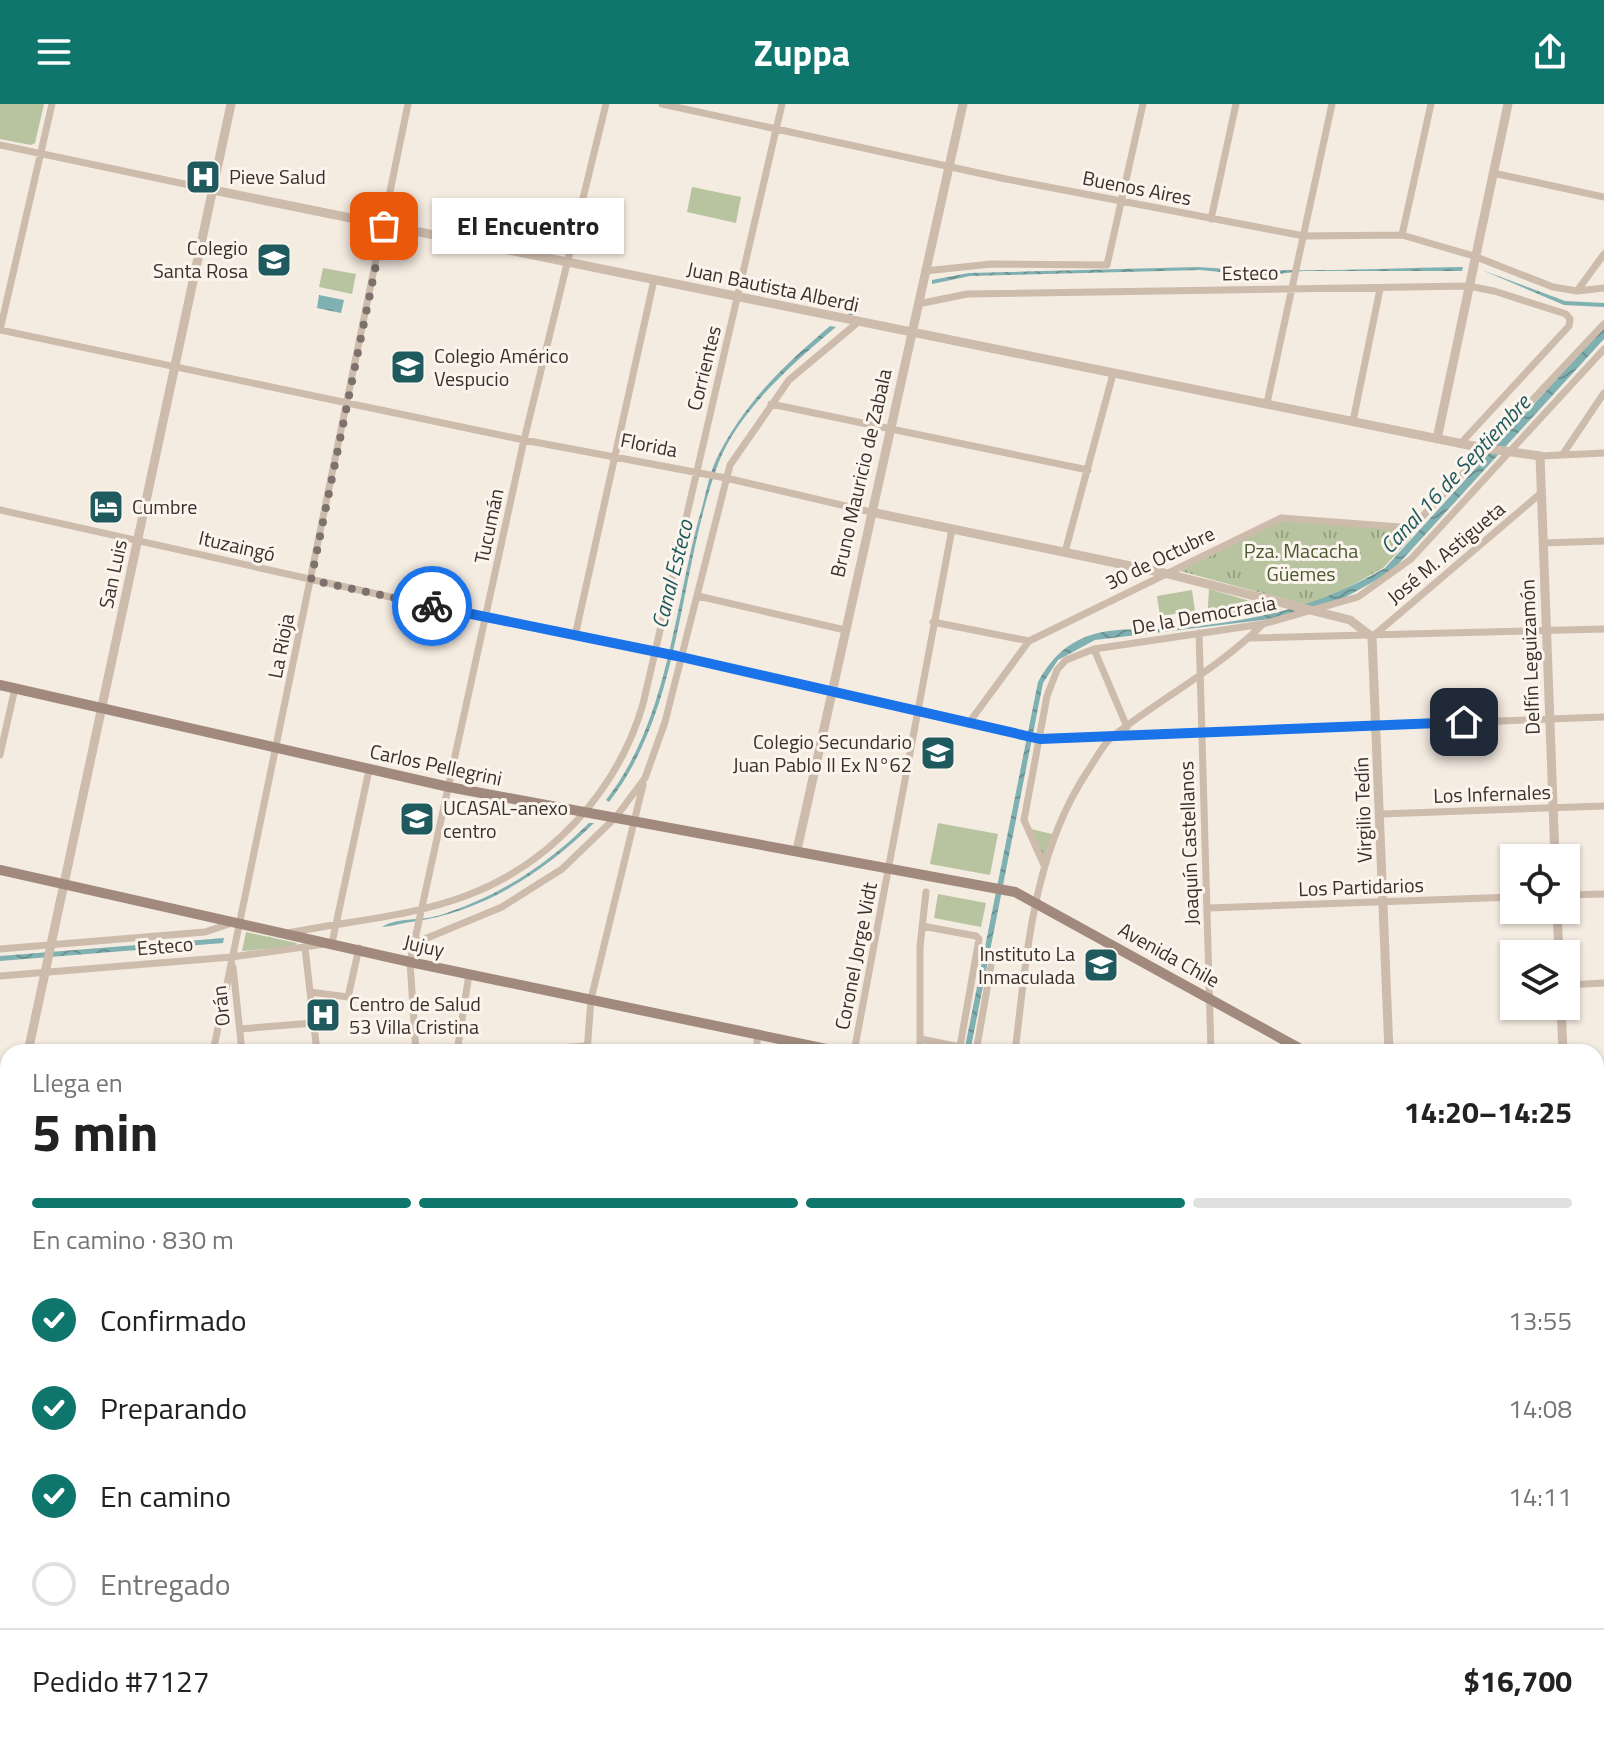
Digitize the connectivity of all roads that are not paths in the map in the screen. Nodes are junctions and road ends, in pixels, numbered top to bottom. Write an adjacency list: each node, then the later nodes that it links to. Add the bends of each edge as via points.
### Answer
1 (52, 104): 15 (street)
2 (231, 104): 18 (street, San Luis)
3 (408, 104): 22 (street, La Rioja)
4 (606, 104): 27 (street, Tucumán)
5 (662, 104): 13 (street, Buenos Aires)
6 (782, 104): 13 (street, Corrientes)
7 (963, 104): 16 (street, Bruno Mauricio de Zabala)
8 (1143, 104): 20 (street)
9 (1236, 104): 21 (street)
10 (1332, 104): 24 (street)
11 (1431, 104): 23 (street)
12 (1508, 104): 17 (street)
13 (777, 129): 16 (street, Buenos Aires); 35 (street, Corrientes)
14 (0, 145): 15 (street, Juan Bautista Alberdi)
15 (41, 154): 18 (street, Juan Bautista Alberdi); 39 (street)
16 (948, 167): 20 (street, Buenos Aires); 28 (street, Bruno Mauricio de Zabala)
17 (1493, 173): 19 (street); 26 (street)
18 (213, 190): 22 (street, Juan Bautista Alberdi); 42 (street, San Luis)
19 (1604, 197)
20 (1121, 202): 21 (street, Buenos Aires); 28 (street, via 1107,265 991,264)
21 (1211, 219): 24 (street, Buenos Aires)
22 (384, 226): 27 (street, Juan Bautista Alberdi); 45 (street, La Rioja)
23 (1402, 235): 24 (street, Buenos Aires); 26 (street, Buenos Aires)
24 (1304, 236): 30 (street)
25 (1604, 254): 34 (street)
26 (1474, 256): 31 (street); 34 (street, Buenos Aires)
27 (567, 262): 29 (street, Juan Bautista Alberdi); 51 (street, Tucumán)
28 (925, 271): 36 (street, Bruno Mauricio de Zabala)
29 (654, 280): 35 (street, Juan Bautista Alberdi); 58 (street)
30 (1293, 284): 33 (street, Esteco); 36 (street, Esteco, via 967,294); 46 (street)
31 (1468, 286): 33 (street, Esteco); 50 (street); 52 (street, Esteco, via 1570,319)
32 (1604, 288): 34 (street, Buenos Aires)
33 (1380, 289): 48 (street)
34 (1577, 291)
35 (738, 299): 37 (street, Juan Bautista Alberdi); 60 (street, Corrientes)
36 (918, 304): 40 (street, Bruno Mauricio de Zabala)
37 (857, 323): 40 (street, Juan Bautista Alberdi); 47 (street, via 789,380)
38 (1604, 324): 53 (street, via 1500,437)
39 (0, 330): 42 (street, Florida)
40 (911, 334): 43 (street, Juan Bautista Alberdi); 49 (street, Bruno Mauricio de Zabala)
41 (1604, 349): 54 (street, De la Democracia)
42 (175, 366): 45 (street, Florida); 66 (street, San Luis)
43 (1113, 374): 46 (street, Juan Bautista Alberdi); 59 (street)
44 (1604, 393): 56 (street)
45 (347, 403): 51 (street, Florida); 71 (street, La Rioja)
46 (1267, 403): 48 (street, Juan Bautista Alberdi)
47 (771, 404): 49 (street); 61 (street)
48 (1353, 421): 50 (street, Juan Bautista Alberdi)
49 (890, 429): 59 (street); 64 (street, Bruno Mauricio de Zabala)
50 (1437, 439): 52 (street, Juan Bautista Alberdi)
51 (524, 440): 58 (street, Florida); 74 (street, Tucumán)
52 (1461, 443): 53 (street, Juan Bautista Alberdi)
53 (1483, 448): 54 (street, Juan Bautista Alberdi); 70 (street, 30 de Octubre, via 1410,525 1281,518)
54 (1510, 452): 57 (street, Juan Bautista Alberdi); 73 (street, De la Democracia, via 1411,559 1358,597)
55 (1604, 453): 56 (street)
56 (1563, 454): 57 (street)
57 (1540, 456): 62 (street, Delfín Leguizamón)
58 (614, 457): 60 (street, Florida); 81 (street)
59 (1088, 470): 69 (street)
60 (699, 473): 61 (street, Florida); 86 (street, Corrientes)
61 (723, 478): 64 (street, Florida); 72 (street)
62 (1541, 493): 68 (street, Delfín Leguizamón); 82 (street, José M. Astigueta)
63 (0, 510): 66 (street, Ituzaingó)
64 (871, 512): 65 (street, Florida); 78 (street, Bruno Mauricio de Zabala)
65 (952, 529): 69 (street, Florida); 75 (street, Coronel Jorge Vidt)
66 (139, 540): 71 (street, Ituzaingó); 92 (street, San Luis)
67 (1604, 541): 68 (street)
68 (1543, 543): 79 (street, Delfín Leguizamón)
69 (1065, 552): 70 (street, Florida)
70 (1164, 573): 73 (street, Florida); 84 (street, 30 de Octubre)
71 (311, 580): 74 (street, Ituzaingó); 102 (street, La Rioja)
72 (698, 596): 78 (street); 87 (street)
73 (1308, 611): 76 (street, De la Democracia); 82 (street, via 1350,620)
74 (485, 618): 81 (street, Ituzaingó); 106 (street, Tucumán)
75 (933, 622): 84 (street); 93 (street, Coronel Jorge Vidt)
76 (1263, 624): 80 (street, De la Democracia); 83 (street)
77 (1604, 629): 79 (street)
78 (845, 630): 91 (street, Bruno Mauricio de Zabala)
79 (1547, 632): 82 (street); 95 (street, Delfín Leguizamón)
80 (1199, 633): 85 (street, De la Democracia); 88 (street, Joaquín Castellanos)
81 (575, 636): 86 (street, Ituzaingó)
82 (1372, 637): 83 (street); 97 (street, Virgilio Tedín)
83 (1250, 638): 88 (street)
84 (1029, 641): 96 (street, 30 de Octubre)
85 (1094, 649): 98 (street); 101 (street, De la Democracia, via 1066,660 1057,670)
86 (658, 652): 87 (street, Ituzaingó); 109 (street, Corrientes, via 625,754)
87 (679, 656): 91 (street, Ituzaingó); 105 (street)
88 (1200, 675): 98 (street); 99 (street, Joaquín Castellanos)
89 (0, 685): 90 (main road, Carlos Pellegrini)
90 (15, 688): 92 (main road, Carlos Pellegrini); 103 (street)
91 (832, 694): 93 (street, Ituzaingó); 114 (street, Bruno Mauricio de Zabala)
92 (102, 708): 102 (main road, Carlos Pellegrini); 118 (street, San Luis)
93 (916, 713): 96 (street, Ituzaingó); 116 (street, Coronel Jorge Vidt)
94 (1604, 717): 95 (street, Ituzaingó)
95 (1550, 719): 97 (street, Ituzaingó); 108 (street, Delfín Leguizamón)
96 (968, 724): 101 (street, Ituzaingó)
97 (1378, 725): 99 (street, Ituzaingó); 110 (street, Virgilio Tedín)
98 (1127, 727): 100 (street)
99 (1201, 732): 100 (street, Ituzaingó); 126 (street, Joaquín Castellanos)
100 (1109, 738): 101 (street, Ituzaingó); 115 (street, via 1066,808)
101 (1040, 739): 115 (street, De la Democracia, via 1024,820)
102 (277, 748): 104 (main road, Carlos Pellegrini); 128 (street, La Rioja)
103 (0, 755)
104 (369, 770): 106 (main road, Carlos Pellegrini); 129 (street)
105 (645, 778): 111 (street); 112 (street)
106 (449, 787): 109 (main road, Carlos Pellegrini); 127 (street, Tucumán)
107 (1604, 806): 108 (street, Los Infernales)
108 (1553, 808): 110 (street, Los Infernales); 113 (street, Delfín Leguizamón)
109 (584, 813): 111 (main road, Carlos Pellegrini); 127 (street, via 538,856 496,883)
110 (1381, 814): 125 (street, Virgilio Tedín)
111 (616, 817): 112 (main road, Carlos Pellegrini); 133 (street, via 536,888)
112 (634, 821): 114 (main road, Carlos Pellegrini); 148 (street)
113 (1554, 844)
114 (797, 850): 116 (main road, Carlos Pellegrini)
115 (1044, 865): 124 (street)
116 (890, 867): 120 (main road, Carlos Pellegrini); 163 (street, Coronel Jorge Vidt)
117 (0, 870): 118 (main road, Jujuy)
118 (63, 884): 128 (main road, Jujuy); 134 (street, San Luis)
119 (926, 892): 130 (street)
120 (1015, 892): 124 (main road, Avenida Chile)
121 (1604, 894): 122 (street)
122 (1580, 895)
123 (1500, 898): 125 (street, Los Partidarios)
124 (1034, 900): 147 (main road, Avenida Chile); 168 (street)
125 (1385, 903): 126 (street, Los Partidarios); 171 (street, Virgilio Tedín)
126 (1208, 908): 147 (street, Joaquín Castellanos)
127 (422, 911): 129 (street); 133 (street, Tucumán)
128 (238, 921): 131 (main road, Jujuy); 134 (street, Esteco, via 205,932); 138 (street, La Rioja)
129 (335, 924): 131 (street); 132 (street)
130 (922, 926): 153 (street); 166 (street, via 979,939)
131 (288, 933): 132 (main road, Jujuy)
132 (332, 943): 135 (street, Esteco); 136 (main road, Jujuy)
133 (415, 943): 139 (street, Tucumán)
134 (49, 945): 137 (street, Esteco); 141 (street, San Luis)
135 (305, 948): 138 (street, Esteco); 146 (street)
136 (359, 948): 139 (main road, Jujuy); 146 (street, via 348,997)
137 (0, 949)
138 (232, 957): 141 (street, Esteco); 151 (street, Orán); 155 (street, La Rioja)
139 (410, 962): 142 (main road, Jujuy); 158 (street, Tucumán)
140 (991, 966): 167 (street)
141 (43, 972): 143 (street, Esteco); 154 (street, San Luis)
142 (469, 974): 148 (main road, Jujuy); 159 (street)
143 (0, 976)
144 (1604, 983): 145 (street)
145 (1580, 984)
146 (310, 992): 150 (street)
147 (1208, 998): 169 (street, Joaquín Castellanos); 170 (main road, Avenida Chile)
148 (591, 999): 152 (main road, Jujuy); 160 (street)
149 (1562, 1020): 172 (street)
150 (313, 1023): 151 (street); 157 (street)
151 (240, 1029): 156 (street, Orán)
152 (757, 1033): 161 (street); 162 (main road, Jujuy)
153 (921, 1039): 164 (street); 165 (street)
154 (30, 1044)
155 (215, 1044)
156 (241, 1044)
157 (316, 1044)
158 (415, 1044)
159 (458, 1044)
160 (587, 1044)
161 (757, 1044)
162 (806, 1044)
163 (856, 1044)
164 (921, 1044)
165 (940, 1044)
166 (960, 1044)
167 (977, 1044)
168 (1016, 1044)
169 (1211, 1044)
170 (1291, 1044)
171 (1389, 1044)
172 (1563, 1044)

